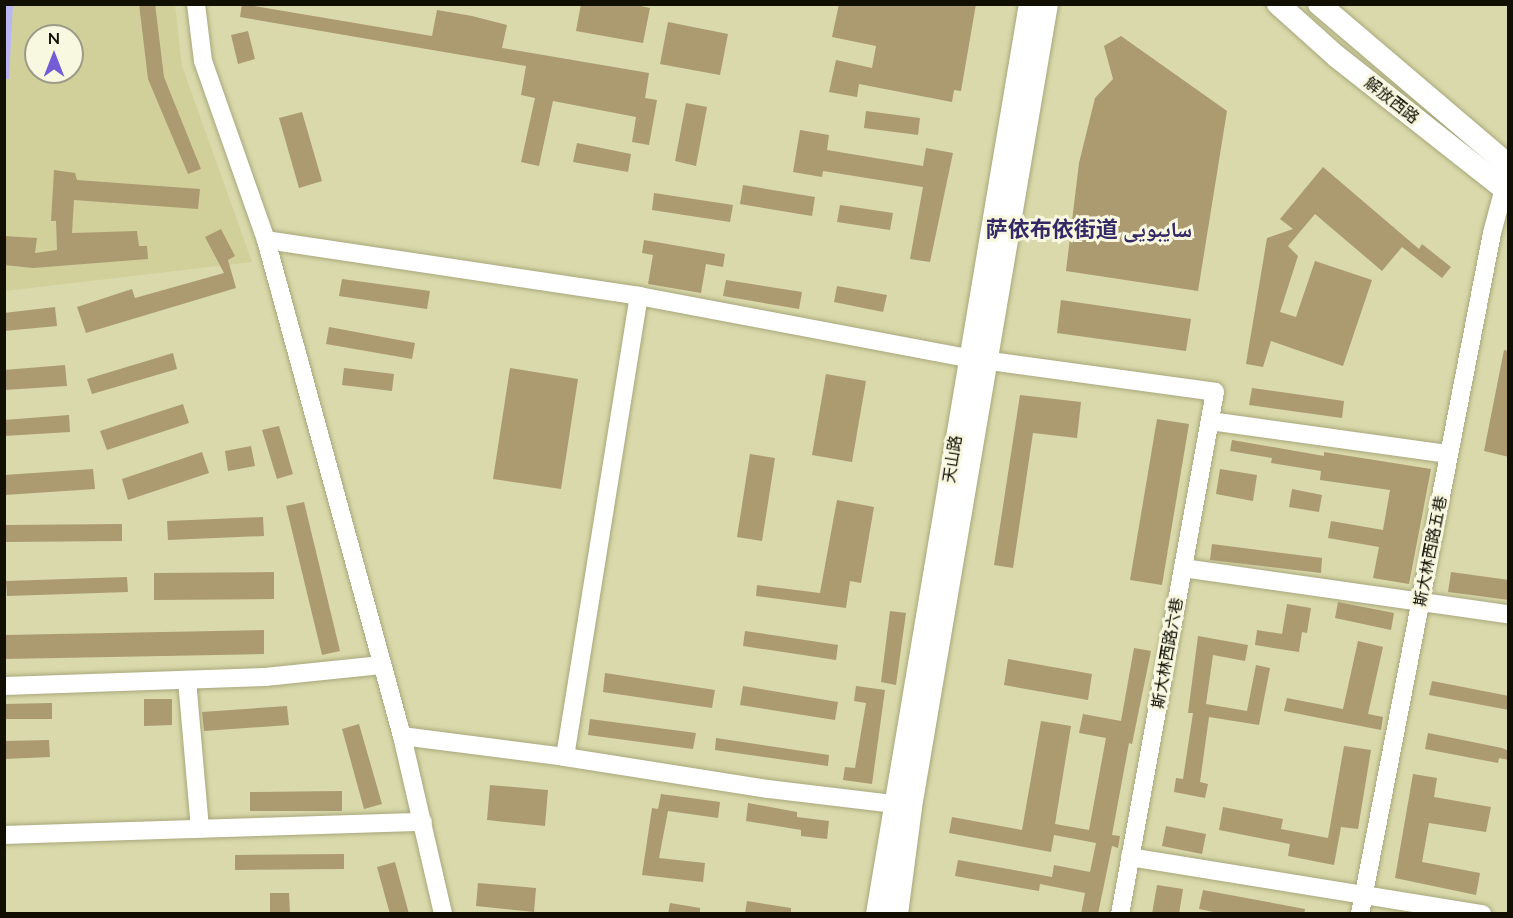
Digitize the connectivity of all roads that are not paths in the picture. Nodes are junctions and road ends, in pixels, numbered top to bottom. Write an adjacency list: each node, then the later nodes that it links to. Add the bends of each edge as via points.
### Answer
1 (196, 4): 8 (street, via 203,61)
2 (1030, 4): 10 (main road, 天山路)
3 (1047, 4): 10 (main road, 天山路)
4 (1278, 4): 7 (main road, 解放西路, via 1336,56)
5 (1319, 4): 6 (main road, 解放西路)
6 (1509, 165)
7 (1507, 184): 12 (street, 斯大林西路五巷, via 1492,233)
8 (266, 240): 9 (street); 16 (street)
9 (639, 296): 10 (street); 20 (street)
10 (977, 358): 11 (street, 斯大林西路六巷, via 1215,392); 21 (main road, 天山路); 29 (main road, 天山路)
11 (1209, 421): 12 (street); 13 (street, 斯大林西路六巷)
12 (1449, 454): 14 (street, 斯大林西路五巷)
13 (1183, 568): 14 (street); 25 (street, 斯大林西路六巷)
14 (1420, 602): 15 (street); 26 (street, 斯大林西路五巷)
15 (1509, 614)
16 (381, 665): 17 (street); 19 (street)
17 (187, 680): 18 (street); 23 (street)
18 (4, 686)
19 (402, 736): 20 (street); 22 (street)
20 (566, 757): 21 (street, via 768,789)
21 (894, 804): 28 (main road, 天山路)
22 (423, 822): 23 (street); 27 (street)
23 (200, 828): 24 (street)
24 (4, 835)
25 (1130, 857): 26 (street); 30 (street, 斯大林西路六巷)
26 (1364, 893): 31 (street, 斯大林西路五巷); 32 (street)
27 (443, 914)
28 (877, 914)
29 (897, 914)
30 (1120, 914)
31 (1360, 914)
32 (1482, 914)

